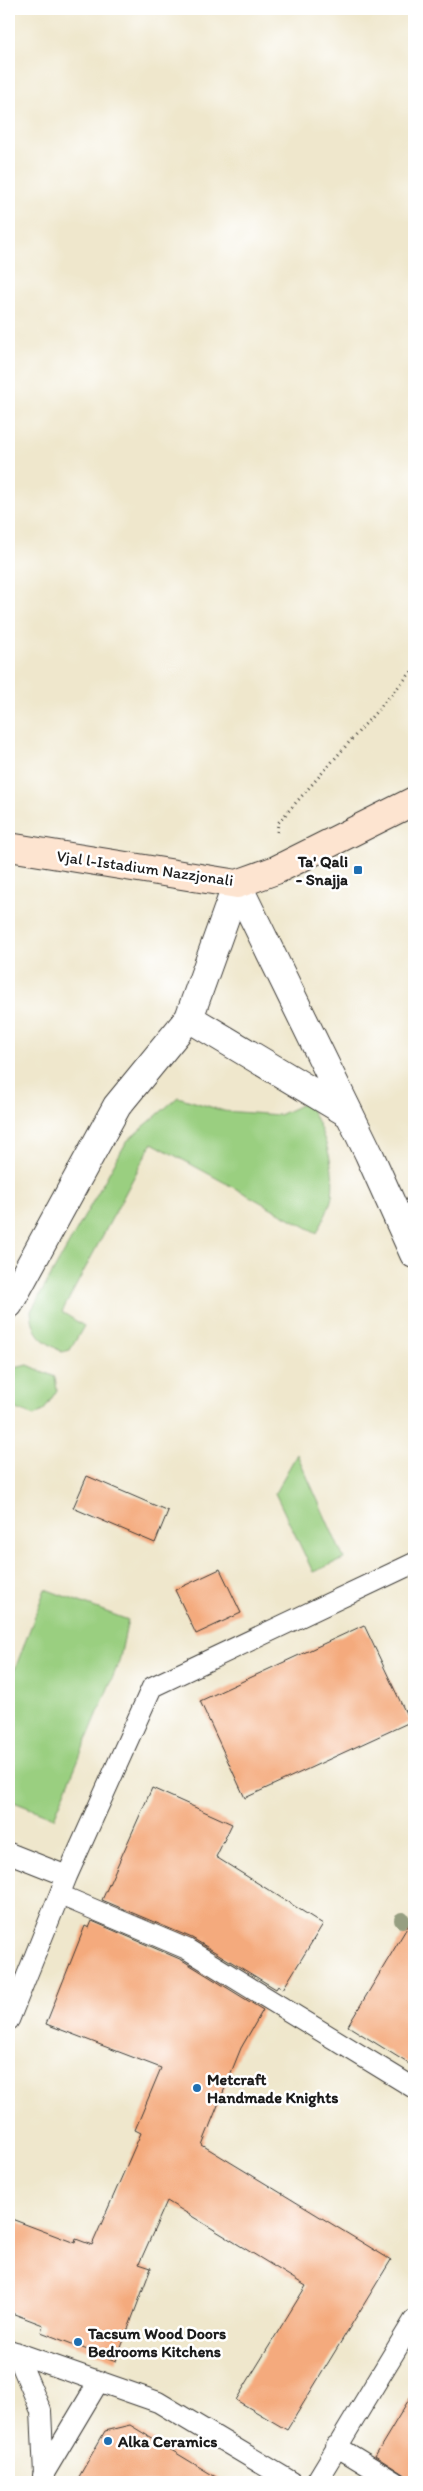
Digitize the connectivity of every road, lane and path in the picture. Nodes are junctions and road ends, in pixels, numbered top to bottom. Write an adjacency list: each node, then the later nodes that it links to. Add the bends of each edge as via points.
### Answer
1 (414, 669): 4 (path, via 278,823)
2 (414, 801): 4 (main road, Vjal l-Istadium Nazzjonali)
3 (9, 847): 5 (main road, Vjal l-Istadium Nazzjonali)
4 (276, 870): 5 (main road, Vjal l-Istadium Nazzjonali)
5 (237, 884): 6 (street); 7 (street)
6 (189, 1018): 7 (street); 9 (street, via 117,1106)
7 (349, 1114): 8 (street)
8 (414, 1254)
9 (9, 1304)
10 (414, 1563): 12 (lane, via 152,1687)
11 (9, 1853): 12 (lane)
12 (63, 1886): 13 (lane); 14 (lane, via 187,1950)
13 (9, 2020)
14 (414, 2088)
15 (414, 2320): 18 (lane)
16 (12, 2351): 17 (lane); 19 (lane, via 41,2411)
17 (99, 2381): 19 (lane); 20 (lane, via 158,2402)
18 (336, 2446): 21 (lane); 22 (lane)
19 (41, 2478)
20 (292, 2482)
21 (316, 2482)
22 (395, 2482)

